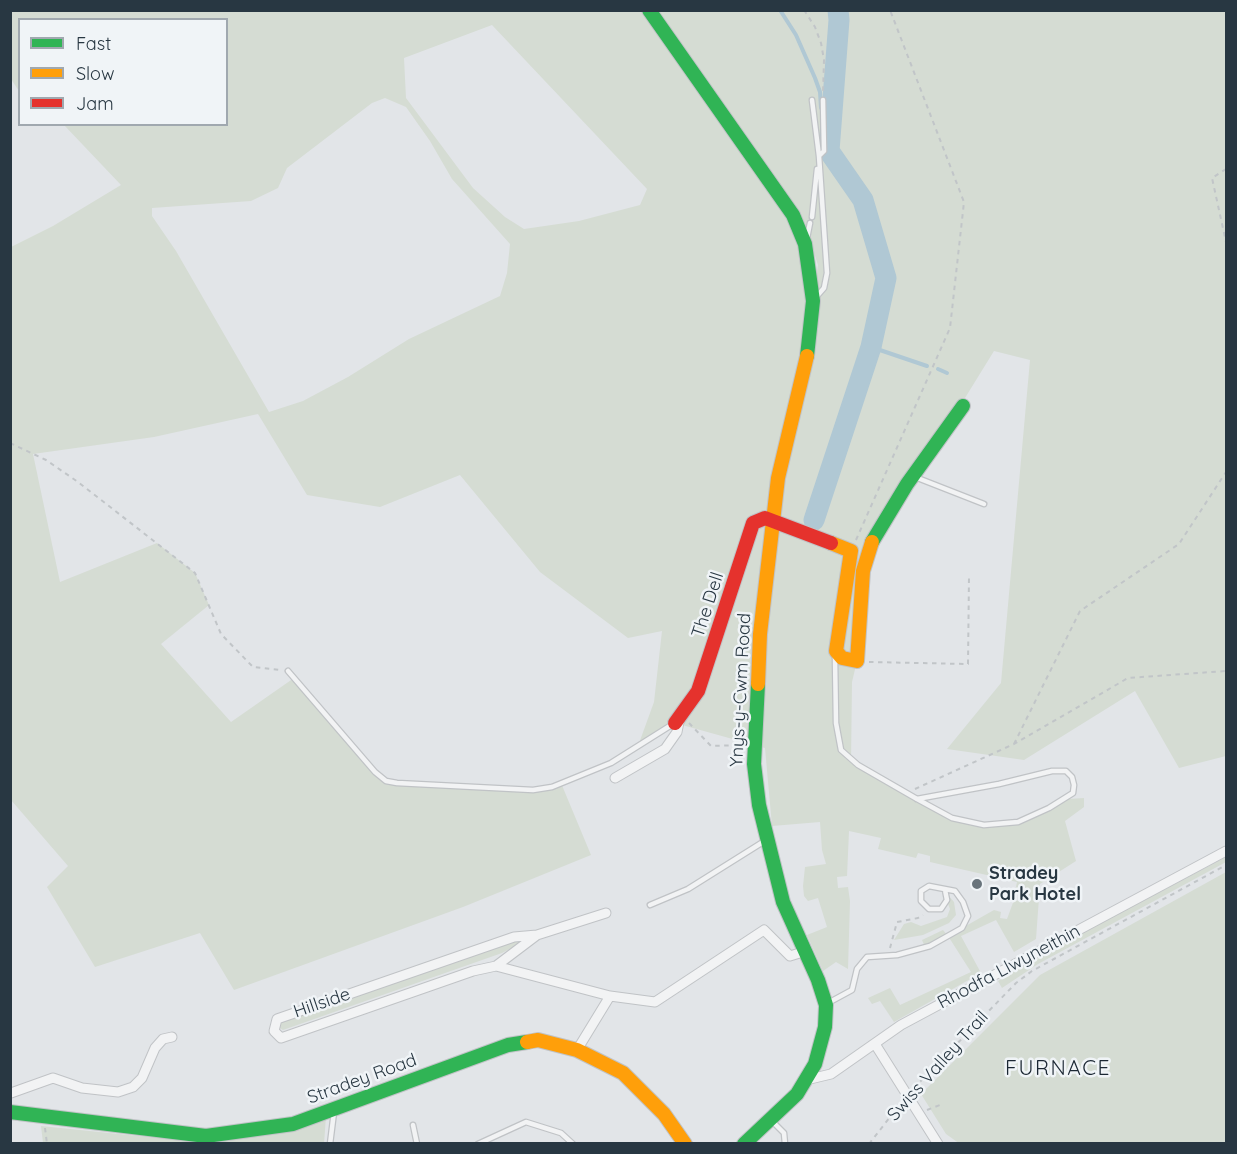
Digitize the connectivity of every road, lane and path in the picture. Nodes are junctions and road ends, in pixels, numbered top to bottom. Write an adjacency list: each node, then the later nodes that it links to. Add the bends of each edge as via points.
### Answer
1 (649, 10): 11 (main road, Ynys-y-Cwm Road, via 793,215)
2 (804, 10): 5 (path, via 815,27 824,60)
3 (890, 10): 19 (path, via 964,202 950,328)
4 (812, 100): 6 (lane)
5 (824, 100): 6 (lane, via 824,151)
6 (819, 156): 8 (lane); 12 (lane, via 827,273 824,288)
7 (1227, 169): 10 (path, via 1212,178)
8 (812, 217)
9 (810, 223): 11 (lane)
10 (1227, 242)
11 (806, 244): 12 (main road, Ynys-y-Cwm Road)
12 (813, 301): 18 (main road, Ynys-y-Cwm Road, via 810,345 778,478)
13 (963, 406): 16 (main road)
14 (10, 442): 23 (path, via 78,482 195,573 221,634 253,667)
15 (1227, 472): 26 (path, via 1179,544 1080,611)
16 (912, 476): 17 (lane); 22 (main road, via 885,517 866,563)
17 (984, 504)
18 (772, 522): 19 (main road); 25 (main road, The Dell, via 765,518 753,523 698,691); 27 (main road, Ynys-y-Cwm Road)
19 (851, 551): 21 (main road)
20 (969, 576): 22 (path, via 968,664)
21 (836, 651): 22 (main road, via 842,658); 29 (lane, via 836,723 841,750 858,765)
22 (857, 662)
23 (288, 671): 25 (lane, via 375,772 386,781 397,783 533,790 552,787 611,762)
24 (1227, 671): 26 (path, via 1128,678)
25 (678, 719): 27 (path, via 711,746); 28 (street, The Dell, via 677,732 665,749)
26 (1014, 744): 29 (path)
27 (754, 745): 31 (main road, Ynys-y-Cwm Road)
28 (615, 778)
29 (906, 793): 30 (lane)
30 (917, 799): 30 (lane, via 952,818 984,825 1018,822 1073,793 1074,785 1066,771 1052,771)
31 (766, 841): 35 (lane, via 688,889); 39 (main road, Ynys-y-Cwm Road, via 783,902)
32 (1227, 851): 45 (street, Rhodfa Llwyneithin, via 901,1025)
33 (1227, 865): 49 (path, Swiss Valley Trail, via 1016,983)
34 (945, 890): 34 (lane, via 929,886 921,891 921,901 929,909 941,909 946,900); 40 (lane, via 955,891 963,902 968,916 962,928 930,946)
35 (650, 905)
36 (606, 913): 38 (street, Hillside)
37 (918, 918): 40 (path, via 897,922)
38 (537, 935): 41 (street, Hillside); 41 (street, Hillside, via 514,937 277,1019 274,1031 281,1038)
39 (806, 951): 42 (street, Hillside, via 790,956 764,930 655,1002); 43 (main road, Ynys-y-Cwm Road)
40 (888, 954): 43 (lane, via 867,957 857,969 852,990)
41 (496, 966): 42 (street, Hillside)
42 (610, 996): 46 (street)
43 (826, 1005): 47 (main road, Ynys-y-Cwm Road, via 820,1049)
44 (172, 1037): 48 (street, via 163,1039 155,1048 142,1078 133,1087 118,1092 82,1088 53,1078)
45 (874, 1044): 47 (street, Rhodfa Llwyneithin, via 831,1074); 49 (street)
46 (577, 1050): 50 (main road, Stradey Road, via 538,1040 508,1045); 58 (main road, Stradey Road, via 623,1073 664,1114)
47 (806, 1080): 52 (main road, Ynys-y-Cwm Road)
48 (10, 1092)
49 (908, 1095): 61 (path, Swiss Valley Trail); 62 (street)
50 (334, 1109): 51 (main road, Stradey Road, via 293,1124 206,1136); 54 (lane)
51 (10, 1112)
52 (771, 1120): 59 (main road, Ynys-y-Cwm Road); 60 (lane, via 784,1133)
53 (413, 1125): 55 (lane)
54 (330, 1143)
55 (417, 1143)
56 (478, 1143): 57 (lane, via 526,1122 561,1133)
57 (573, 1143)
58 (685, 1143)
59 (744, 1143)
60 (785, 1143)
61 (869, 1143)
62 (938, 1143)

